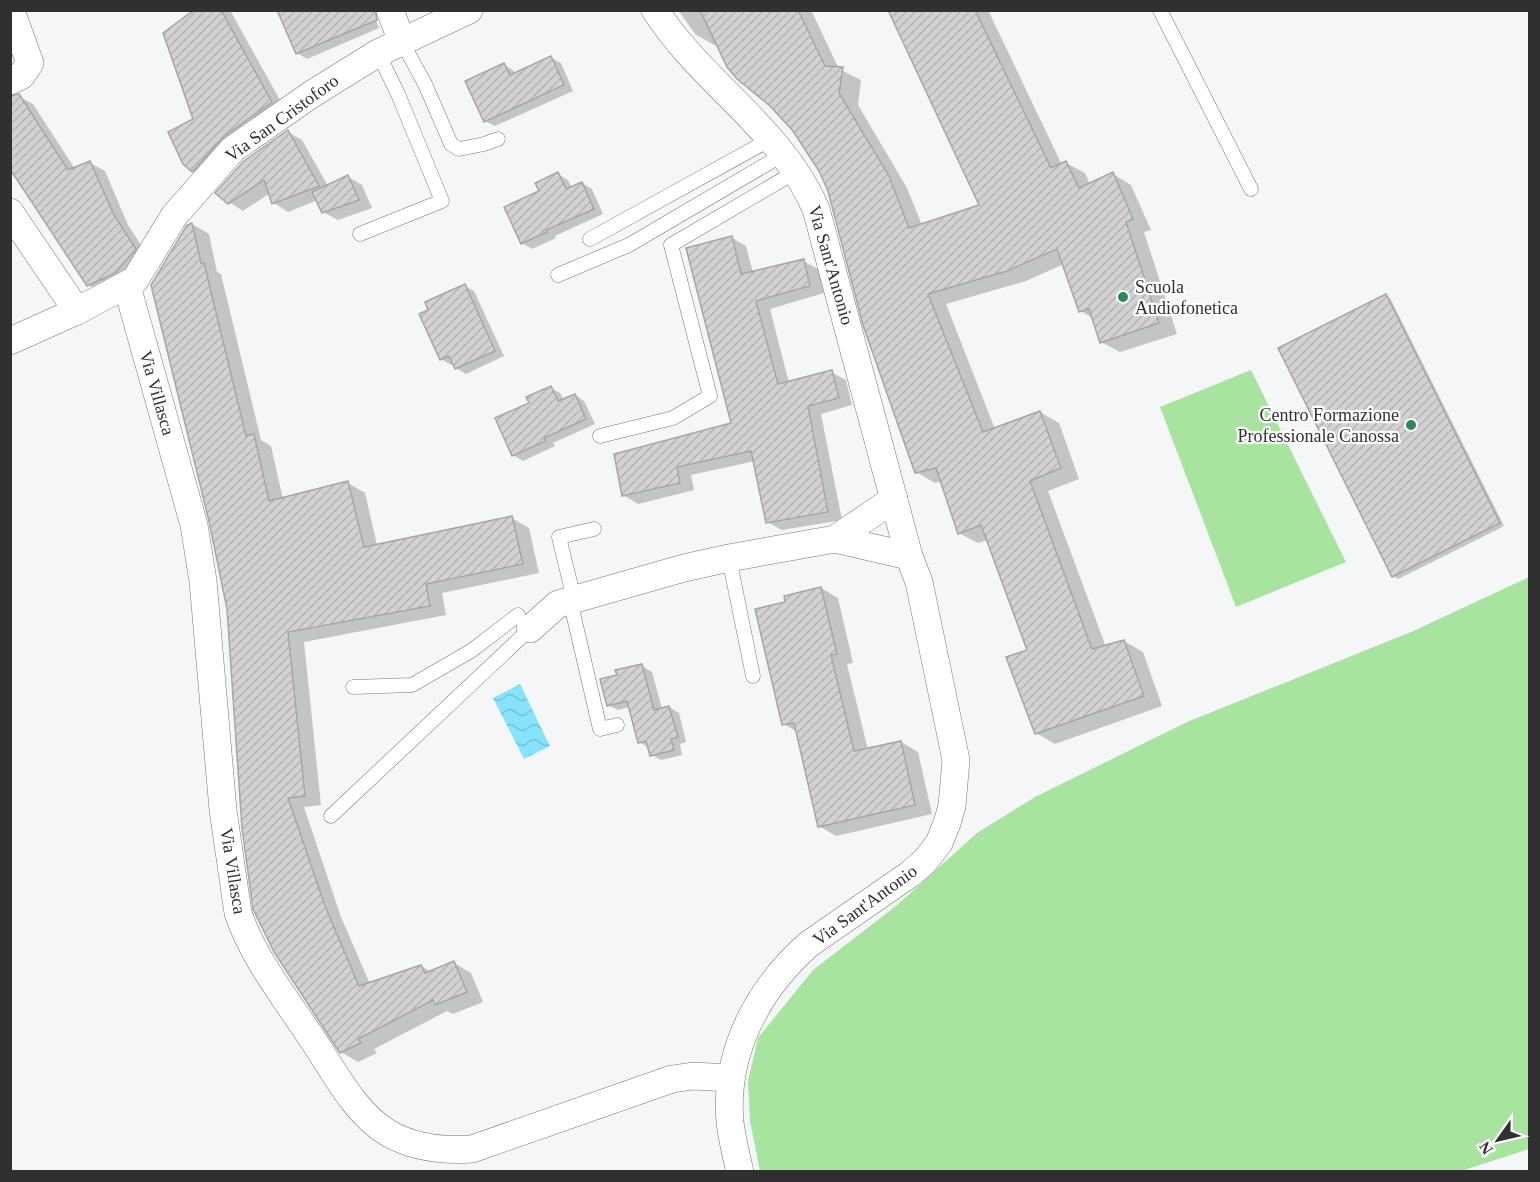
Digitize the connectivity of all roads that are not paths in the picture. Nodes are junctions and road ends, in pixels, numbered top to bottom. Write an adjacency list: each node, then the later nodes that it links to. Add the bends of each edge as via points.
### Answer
1 (390, 10): 6 (street)
2 (469, 10): 6 (street, Via San Cristoforo)
3 (655, 10): 9 (street, Via Sant'Antonio, via 676,42)
4 (1160, 10): 10 (lane)
5 (15, 19): 7 (street, via 30,63 21,76)
6 (390, 47): 8 (lane, via 425,84 451,144 459,149); 12 (lane, via 398,94 442,201); 15 (street, Via San Cristoforo, via 312,94 233,149 174,216 140,273)
7 (10, 81)
8 (498, 139)
9 (784, 154): 13 (lane); 14 (lane, via 628,245); 18 (lane, via 671,245 710,396 673,418); 19 (street, Via Sant'Antonio, via 816,209)
10 (1251, 189)
11 (10, 212): 16 (street)
12 (360, 234)
13 (590, 239)
14 (558, 275)
15 (127, 285): 16 (street, Via San Cristoforo); 30 (street, Via Villasca, via 194,525 238,913 257,956 353,1099 374,1123 403,1141 420,1147 456,1150 472,1149 672,1079)
16 (77, 311): 17 (street, Via San Cristoforo)
17 (10, 341)
18 (600, 436)
19 (894, 499): 21 (street); 22 (street, Via Sant'Antonio)
20 (594, 529): 24 (lane, via 559,537)
21 (835, 539): 22 (street); 23 (street)
22 (909, 556): 30 (street, Via Sant'Antonio, via 919,582 956,760 947,823 939,843 925,861 809,944 774,981 741,1039)
23 (729, 558): 24 (street); 26 (lane)
24 (567, 601): 25 (street); 28 (lane, via 600,729)
25 (524, 622): 27 (lane, via 411,685); 29 (lane)
26 (753, 676)
27 (353, 687)
28 (617, 725)
29 (331, 816)
30 (731, 1078): 31 (street, Via Sant'Antonio, via 730,1119)
31 (740, 1172)

